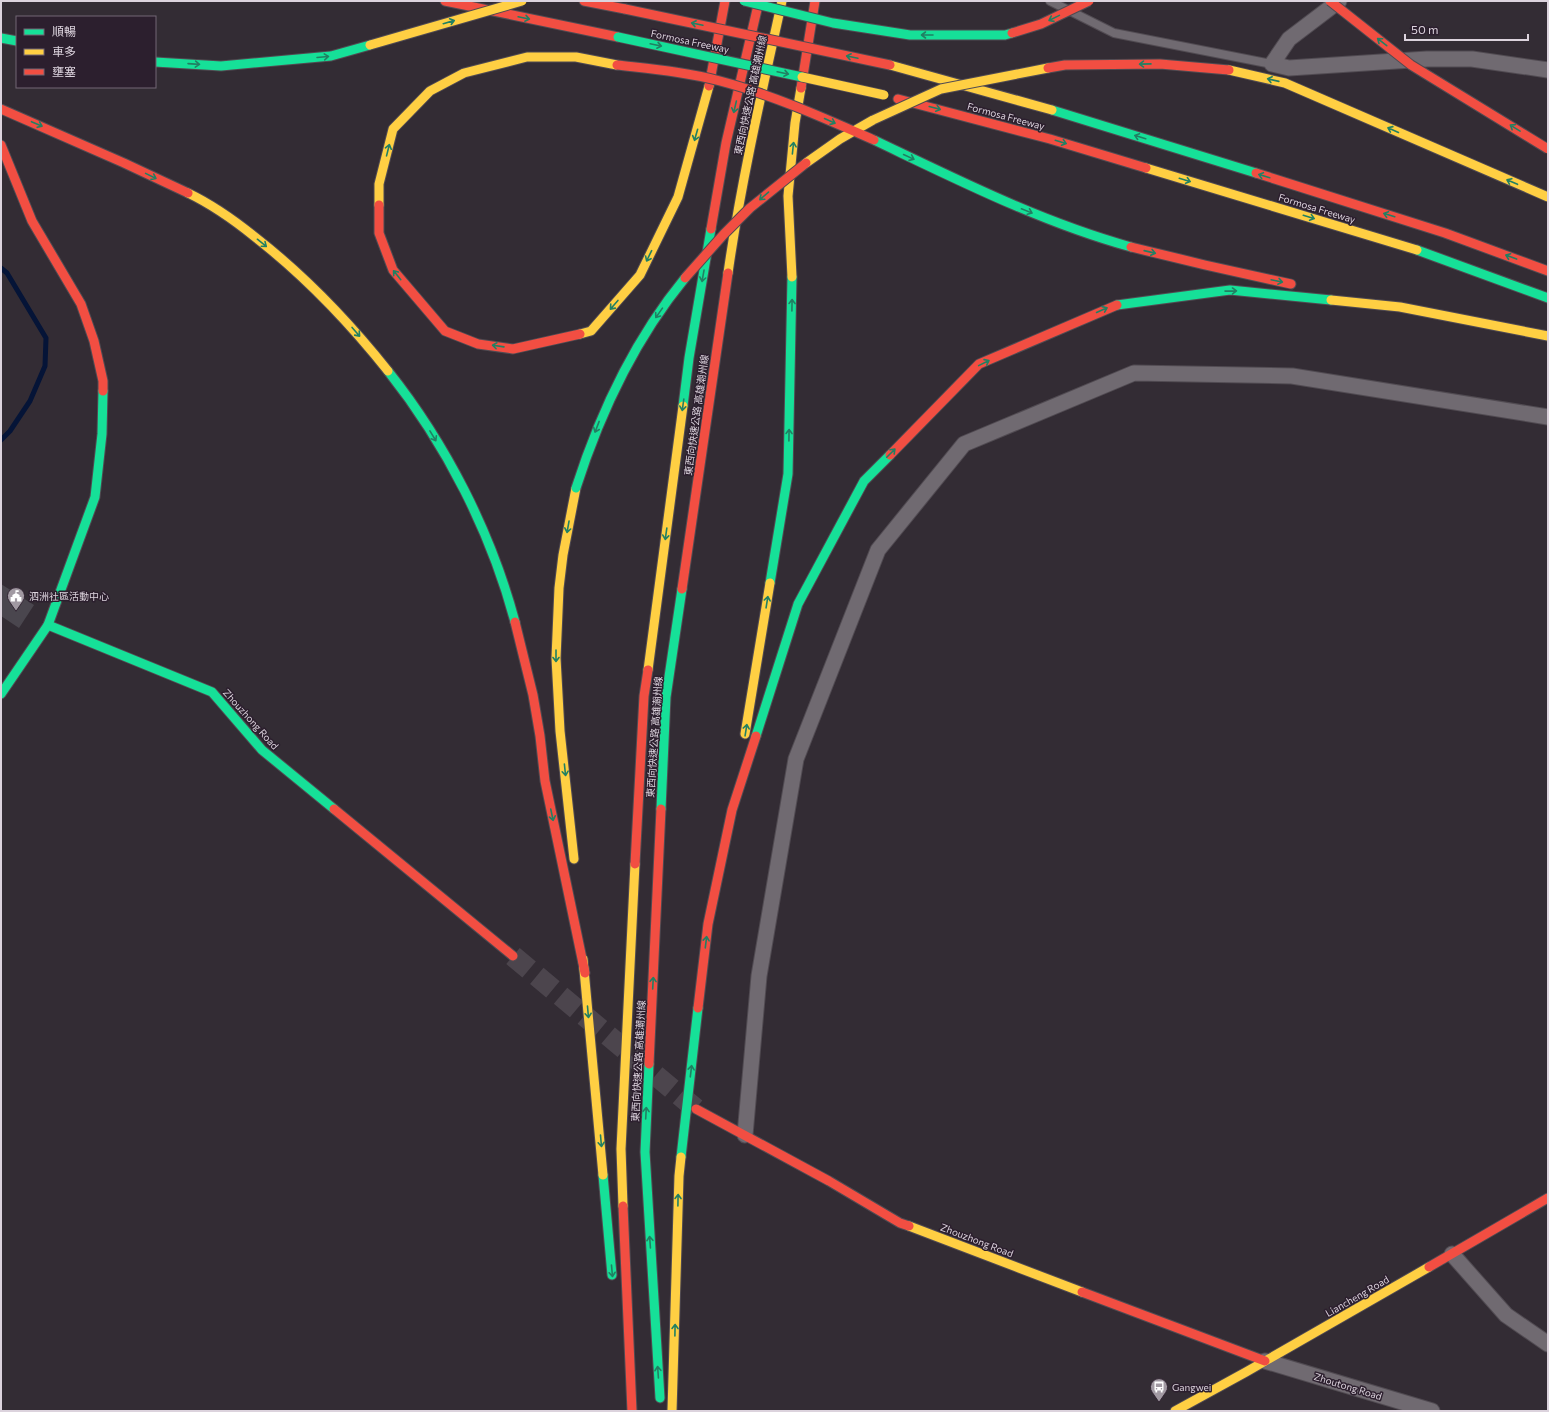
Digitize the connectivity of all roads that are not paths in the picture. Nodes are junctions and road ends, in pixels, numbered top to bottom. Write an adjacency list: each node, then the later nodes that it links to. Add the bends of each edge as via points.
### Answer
1 (445, 1): 25 (main road, Formosa Freeway, one-way to 25, bridge, via 884,95 1050,139 1419,250)
2 (522, 1): 15 (main road, one-way to 2, bridge, via 221,66 331,56)
3 (584, 1): 22 (main road, Formosa Freeway, one-way to 3, bridge, via 1445,233 1060,112 890,65)
4 (725, 1): 23 (main road, one-way to 23, bridge, via 706,99 678,197 640,275 591,331 513,349 478,344 445,331 392,270 379,233 379,184 393,129 430,90 464,73 528,57 576,57 682,73 731,84 794,105 1064,226 1134,248)
5 (744, 1): 10 (main road, one-way to 5, bridge, via 1041,24 1005,35 910,34 833,23)
6 (759, 1): 45 (main road, 東西向快速公路 高雄潮州線, one-way to 45, via 726,143 689,358 644,696 621,1149)
7 (782, 1): 46 (main road, 東西向快速公路 高雄潮州線, one-way to 7, via 645,1152 666,697 734,232)
8 (815, 1): 31 (main road, one-way to 8, via 788,474 792,271 788,196 795,123)
9 (1050, 1): 16 (lane, via 1114,33)
10 (1089, 1)
11 (1330, 1): 20 (main road, one-way to 11, bridge, via 1411,65)
12 (1339, 1): 16 (street, via 1290,39)
13 (1, 38): 14 (main road)
14 (16, 41)
15 (156, 62)
16 (1272, 64): 17 (street, via 1289,68 1427,59 1472,59)
17 (1548, 70)
18 (1, 109): 35 (main road, one-way to 35, via 116,159 212,205 314,287 373,352 420,415 466,494 513,611 533,693 544,777)
19 (1, 145): 29 (main road, via 32,220 81,304 104,381 102,434 95,497)
20 (1548, 149)
21 (1548, 197): 32 (main road, one-way to 32, bridge, via 1285,83 1227,70 1160,64 1065,65 941,89 873,120 809,160 750,208 675,290 634,352 587,453 576,488 567,535 559,588 556,658 560,731)
22 (1548, 271)
23 (1299, 286)
24 (1314, 289): 26 (main road)
25 (1548, 298)
26 (1400, 307): 27 (main road); 31 (main road, one-way to 26, via 798,604 864,481 979,364 1114,305 1230,290)
27 (1548, 336)
28 (1548, 417): 37 (street, via 1292,376 1134,373 964,444 878,550 796,759 759,976)
29 (48, 625): 30 (main road); 34 (main road, Zhouzhong Road, via 212,692 262,750)
30 (1, 694)
31 (732, 810): 47 (main road, one-way to 31, via 679,1176 708,924)
32 (575, 870)
33 (576, 886): 35 (main road)
34 (513, 956)
35 (585, 973): 40 (main road, one-way to 40)
36 (696, 1109): 37 (main road, Zhouzhong Road)
37 (744, 1135): 43 (main road, Zhouzhong Road, via 900,1223)
38 (1548, 1198): 39 (main road, Liancheng Road)
39 (1452, 1254): 41 (street, via 1506,1315); 43 (main road, Liancheng Road)
40 (614, 1288)
41 (1548, 1344)
42 (620, 1357): 44 (main road)
43 (1265, 1361): 48 (main road, Liancheng Road); 49 (street, Zhoutong Road)
44 (626, 1411)
45 (632, 1411)
46 (661, 1411)
47 (672, 1411)
48 (1175, 1411)
49 (1432, 1411)

